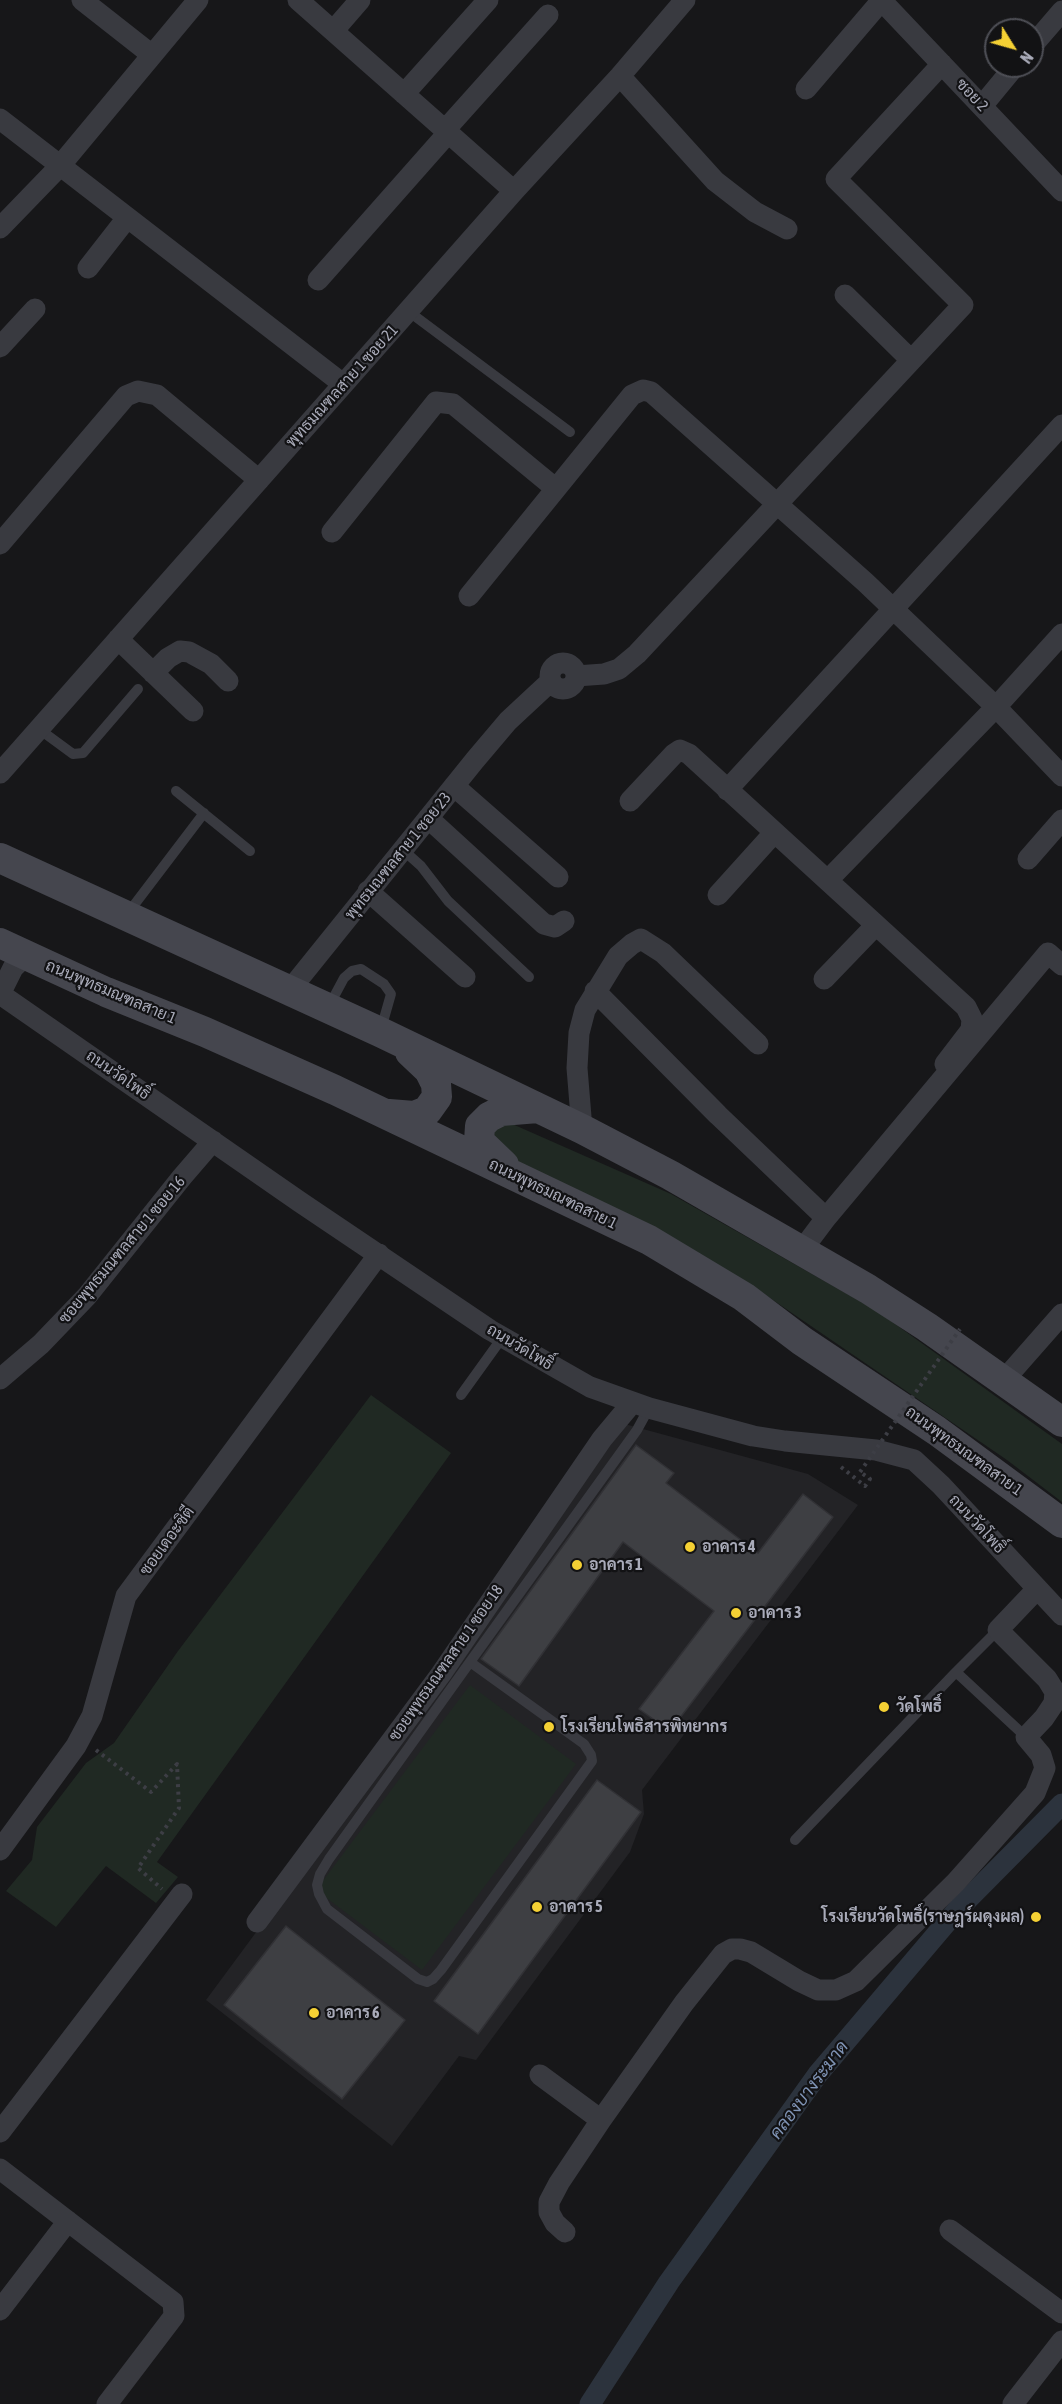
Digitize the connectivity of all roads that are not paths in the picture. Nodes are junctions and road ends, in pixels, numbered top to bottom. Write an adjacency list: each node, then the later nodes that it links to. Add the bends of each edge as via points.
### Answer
1 (82, 0): 12 (street)
2 (198, 0): 12 (street)
3 (298, 0): 10 (street)
4 (360, 0): 10 (street)
5 (488, 0): 17 (street)
6 (685, 0): 14 (street, พุทธมณฑลสาย 1 ซอย 21)
7 (882, 0): 13 (street, ซอย 2); 16 (street)
8 (1062, 11): 11 (street)
9 (548, 15): 20 (street)
10 (334, 30): 17 (street)
11 (1044, 32)
12 (152, 55): 21 (street)
13 (942, 63): 18 (street, ซอย 2); 33 (street, via 836,178 963,304)
14 (620, 76): 22 (street, พุทธมณฑลสาย 1 ซอย 21); 26 (street, via 715,181 755,212)
15 (1005, 78): 18 (street)
16 (806, 89)
17 (404, 94): 20 (street)
18 (982, 106): 23 (street, ซอย 2)
19 (0, 119): 21 (street)
20 (447, 131): 22 (street); 28 (street)
21 (58, 167): 24 (street); 25 (street)
22 (514, 191): 31 (street, พุทธมณฑลสาย 1 ซอย 21)
23 (1062, 191)
24 (127, 218): 27 (street); 34 (street)
25 (0, 228)
26 (787, 229)
27 (88, 268)
28 (318, 280)
29 (845, 295): 33 (street)
30 (34, 309): 32 (street)
31 (408, 311): 34 (street, พุทธมณฑลสาย 1 ซอย 21); 36 (lane)
32 (0, 347)
33 (910, 359): 39 (street)
34 (343, 384): 37 (street, พุทธมณฑลสาย 1 ซอย 21)
35 (1062, 425): 43 (street)
36 (570, 432)
37 (259, 480): 41 (street, via 157,395 138,391 126,396); 45 (street, พุทธมณฑลสาย 1 ซอย 21)
38 (555, 488): 39 (street, via 632,395 643,390 651,392); 40 (street, via 453,404 436,402); 42 (street)
39 (777, 506): 43 (street); 54 (street, พุทธมณฑลสาย 1 ซอย 23, via 637,654 619,669 576,676 571,686 563,689 551,681 508,722)
40 (332, 532)
41 (0, 544)
42 (469, 596)
43 (893, 609): 49 (street); 55 (street)
44 (1062, 634): 49 (street)
45 (118, 639): 46 (street); 51 (street, พุทธมณฑลสาย 1 ซอย 21)
46 (153, 673): 47 (street, via 180,651 211,664); 50 (street)
47 (228, 681)
48 (138, 689): 51 (lane, via 83,753 73,754)
49 (996, 707): 53 (street); 67 (street)
50 (193, 711)
51 (39, 729): 52 (street, พุทธมณฑลสาย 1 ซอย 21)
52 (0, 773)
53 (1062, 776)
54 (454, 786): 59 (street, พุทธมณฑลสาย 1 ซอย 23); 66 (street)
55 (727, 790): 57 (street, via 680,750); 61 (street)
56 (176, 791): 58 (lane)
57 (630, 801)
58 (204, 813): 63 (lane); 70 (lane)
59 (428, 818): 62 (street, พุทธมณฑลสาย 1 ซอย 23); 71 (street, via 544,924 555,927)
60 (1062, 820): 65 (street)
61 (774, 833): 67 (street); 69 (street)
62 (402, 849): 68 (street, พุทธมณฑลสาย 1 ซอย 23); 75 (lane, via 448,901)
63 (250, 851)
64 (0, 858): 70 (main road)
65 (1028, 859)
66 (558, 877)
67 (828, 880): 72 (street)
68 (368, 891): 76 (street); 78 (street, พุทธมณฑลสาย 1 ซอย 23)
69 (718, 894)
70 (126, 916): 78 (main road)
71 (564, 921)
72 (876, 925): 77 (street); 84 (street, via 966,1007 972,1019 970,1030)
73 (13, 949): 80 (street, ถนนวัดโพธิ์, via 13,968); 86 (main road, ถนนพุทธมณฑลสาย 1)
74 (1062, 965): 90 (street, via 1048,953)
75 (529, 976)
76 (465, 977)
77 (824, 979)
78 (289, 991): 81 (main road)
79 (595, 991): 83 (street, via 618,956 641,939 663,953); 87 (street, via 579,1033 577,1068); 90 (street)
80 (0, 994): 88 (street, ถนนวัดโพธิ์)
81 (328, 1008): 82 (main road); 82 (lane, via 344,978 361,969 384,984 391,994)
82 (388, 1036): 85 (main road); 86 (main road, via 429,1070 437,1097 427,1111 414,1116)
83 (758, 1044)
84 (945, 1064)
85 (538, 1108): 87 (main road); 89 (main road, via 501,1111 480,1126 478,1141)
86 (386, 1114): 89 (main road, ถนนพุทธมณฑลสาย 1)
87 (582, 1129): 91 (main road)
88 (213, 1141): 92 (street, ถนนวัดโพธิ์); 95 (street, ซอยพุทธมณฑลสาย 1 ซอย 16, via 87,1296)
89 (516, 1175): 100 (main road, ถนนพุทธมณฑลสาย 1, via 649,1240 744,1297 802,1341)
90 (826, 1218): 91 (street)
91 (802, 1250): 96 (main road, via 914,1318)
92 (379, 1254): 94 (street, ถนนวัดโพธิ์); 110 (street, ซอยเดอะซิตี, via 126,1596 92,1716)
93 (1062, 1314): 96 (street)
94 (502, 1338): 97 (lane); 98 (street, ถนนวัดโพธิ์, via 590,1386)
95 (0, 1379)
96 (1004, 1380): 99 (main road)
97 (461, 1395)
98 (640, 1405): 101 (street, ถนนวัดโพธิ์, via 764,1438 876,1450); 106 (lane, via 637,1430); 112 (street, ซอยพุทธมณฑลสาย 1 ซอย 18, via 602,1439 441,1674)
99 (1062, 1422)
100 (937, 1431): 101 (street); 102 (main road, ถนนพุทธมณฑลสาย 1)
101 (914, 1460): 103 (street, ถนนวัดโพธิ์)
102 (1062, 1523)
103 (1037, 1588): 104 (street, ถนนวัดโพธิ์); 105 (street)
104 (1062, 1615)
105 (998, 1630): 107 (lane); 108 (street, via 1055,1692 1054,1703)
106 (470, 1662): 106 (lane, via 329,1858 317,1886 327,1909 427,1982 441,1970 592,1761 584,1744)
107 (956, 1672): 108 (lane); 109 (lane)
108 (1026, 1737): 114 (street, via 1041,1755 1045,1768 1035,1793 956,1882 856,1981 836,1990 818,1990 751,1952 732,1949 723,1954 684,2003)
109 (795, 1840)
110 (0, 1850)
111 (179, 1898): 115 (street)
112 (257, 1922)
113 (540, 2075): 114 (street)
114 (601, 2120): 119 (street, via 549,2202 552,2218)
115 (0, 2132)
116 (0, 2169): 117 (street)
117 (68, 2221): 120 (street); 123 (street, via 166,2297 174,2308 174,2316)
118 (950, 2230): 121 (street)
119 (565, 2232)
120 (0, 2310)
121 (1062, 2313)
122 (1062, 2342): 124 (street)
123 (108, 2404)
124 (1013, 2404)

